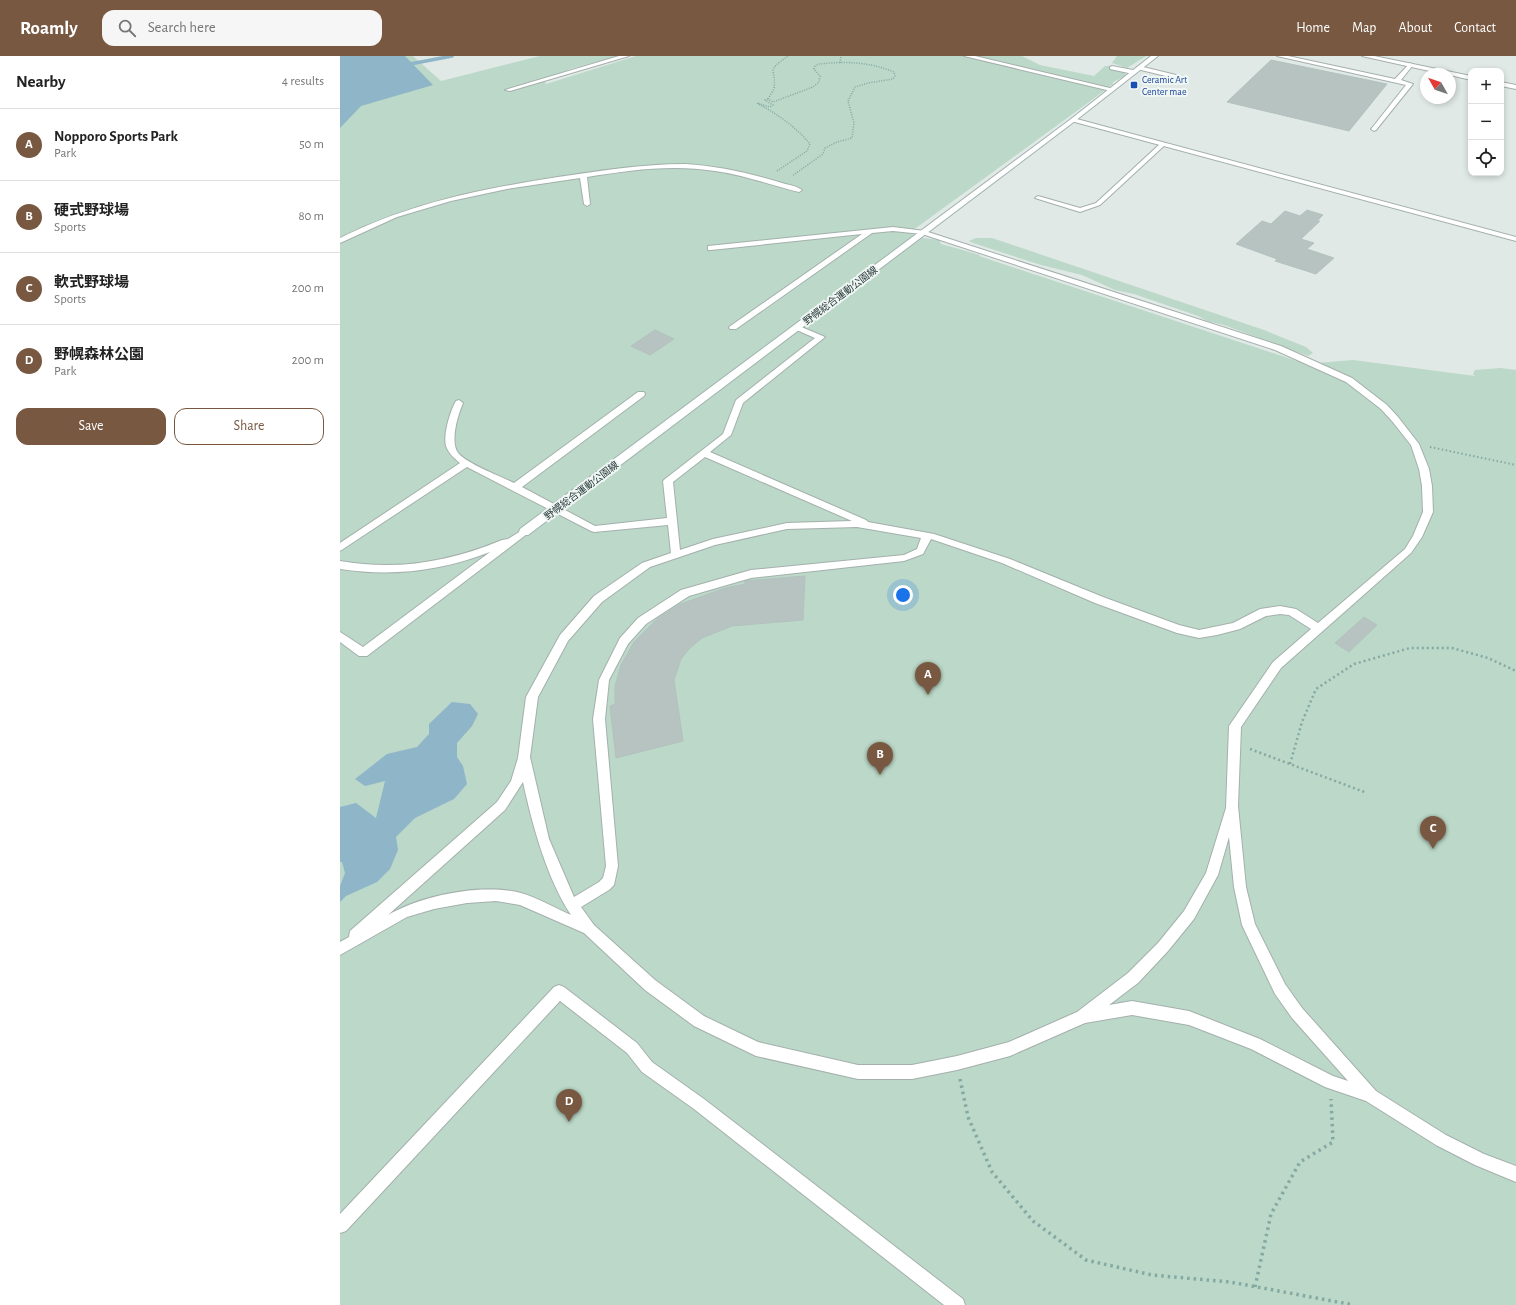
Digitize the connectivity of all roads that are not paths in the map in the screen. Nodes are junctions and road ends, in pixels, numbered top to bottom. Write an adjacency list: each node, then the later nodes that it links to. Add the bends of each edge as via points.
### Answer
1 (626, 56): 14 (main road)
2 (967, 56): 15 (main road)
3 (1155, 56): 8 (main road, 野幌総合運動公園線)
4 (1280, 56): 11 (lane)
5 (1365, 56): 6 (main road)
6 (1410, 65): 10 (main road); 11 (lane)
7 (1112, 68): 8 (lane)
8 (1136, 70): 9 (lane); 15 (main road, 野幌総合運動公園線)
9 (1174, 76)
10 (1468, 77)
11 (1397, 81): 17 (lane, via 1410,84)
12 (1504, 85): 13 (main road)
13 (1516, 87)
14 (508, 90)
15 (1111, 90): 16 (main road, 野幌総合運動公園線)
16 (1072, 120): 18 (main road); 24 (main road, 野幌総合運動公園線)
17 (1374, 129)
18 (1163, 144): 21 (lane, via 1098,204 1080,210); 25 (main road)
19 (583, 176): 20 (lane, via 634,169 700,167 765,179); 22 (lane); 26 (lane, via 449,198 402,212)
20 (799, 190)
21 (1038, 198)
22 (587, 204)
23 (871, 232): 24 (lane, via 893,229); 27 (lane); 28 (lane)
24 (923, 232): 29 (main road, 野幌総合運動公園線); 43 (lane, via 1278,348 1349,380 1384,407 1415,444 1424,469 1428,512 1408,551)
25 (1516, 239)
26 (340, 240)
27 (711, 248)
28 (733, 327)
29 (796, 328): 32 (lane, via 821,337 739,402 727,434); 35 (main road, 野幌総合運動公園線)
30 (641, 394): 34 (lane)
31 (459, 403): 33 (lane, via 454,414 450,441 455,455)
32 (704, 453): 36 (lane, via 668,481); 37 (lane)
33 (466, 463): 34 (lane); 40 (lane)
34 (515, 487): 35 (lane)
35 (556, 509): 36 (lane, via 594,529); 38 (main road, 野幌総合運動公園線)
36 (672, 521): 41 (lane)
37 (873, 527): 39 (lane); 41 (lane, via 857,524 787,526 713,542)
38 (524, 532): 42 (lane, via 476,553 427,566 394,570); 44 (lane, via 363,653)
39 (928, 536): 43 (lane, via 1006,561 1177,629 1199,634 1217,631 1236,626 1264,612 1280,610 1292,612); 47 (lane, via 924,549 919,554 904,558 751,574 685,593 642,621 624,641 604,680 600,712 600,750 612,866 609,881)
40 (340, 548)
41 (676, 555): 45 (lane, via 646,565 598,599 564,638 532,697)
42 (341, 566)
43 (1319, 629): 46 (lane, via 1277,665 1235,726)
44 (340, 636)
45 (524, 757): 47 (lane, via 543,839); 49 (lane, via 517,783 500,806)
46 (1232, 806): 50 (lane, via 1212,875 1189,915 1164,947 1133,978); 51 (lane, via 1240,887 1249,924 1280,989)
47 (572, 905): 48 (lane)
48 (589, 930): 49 (lane, via 521,899 496,895 467,896 404,912); 50 (lane, via 650,985 698,1021 756,1048 804,1062 858,1072 912,1072 957,1063 1010,1049)
49 (340, 949)
50 (1082, 1017): 51 (lane, via 1132,1008 1189,1018 1255,1044 1330,1082)
51 (1371, 1096): 52 (lane, via 1441,1140 1480,1160)
52 (1516, 1174)
53 (340, 1225): 54 (lane, via 559,992 632,1048 647,1067 699,1104)
54 (957, 1305)

